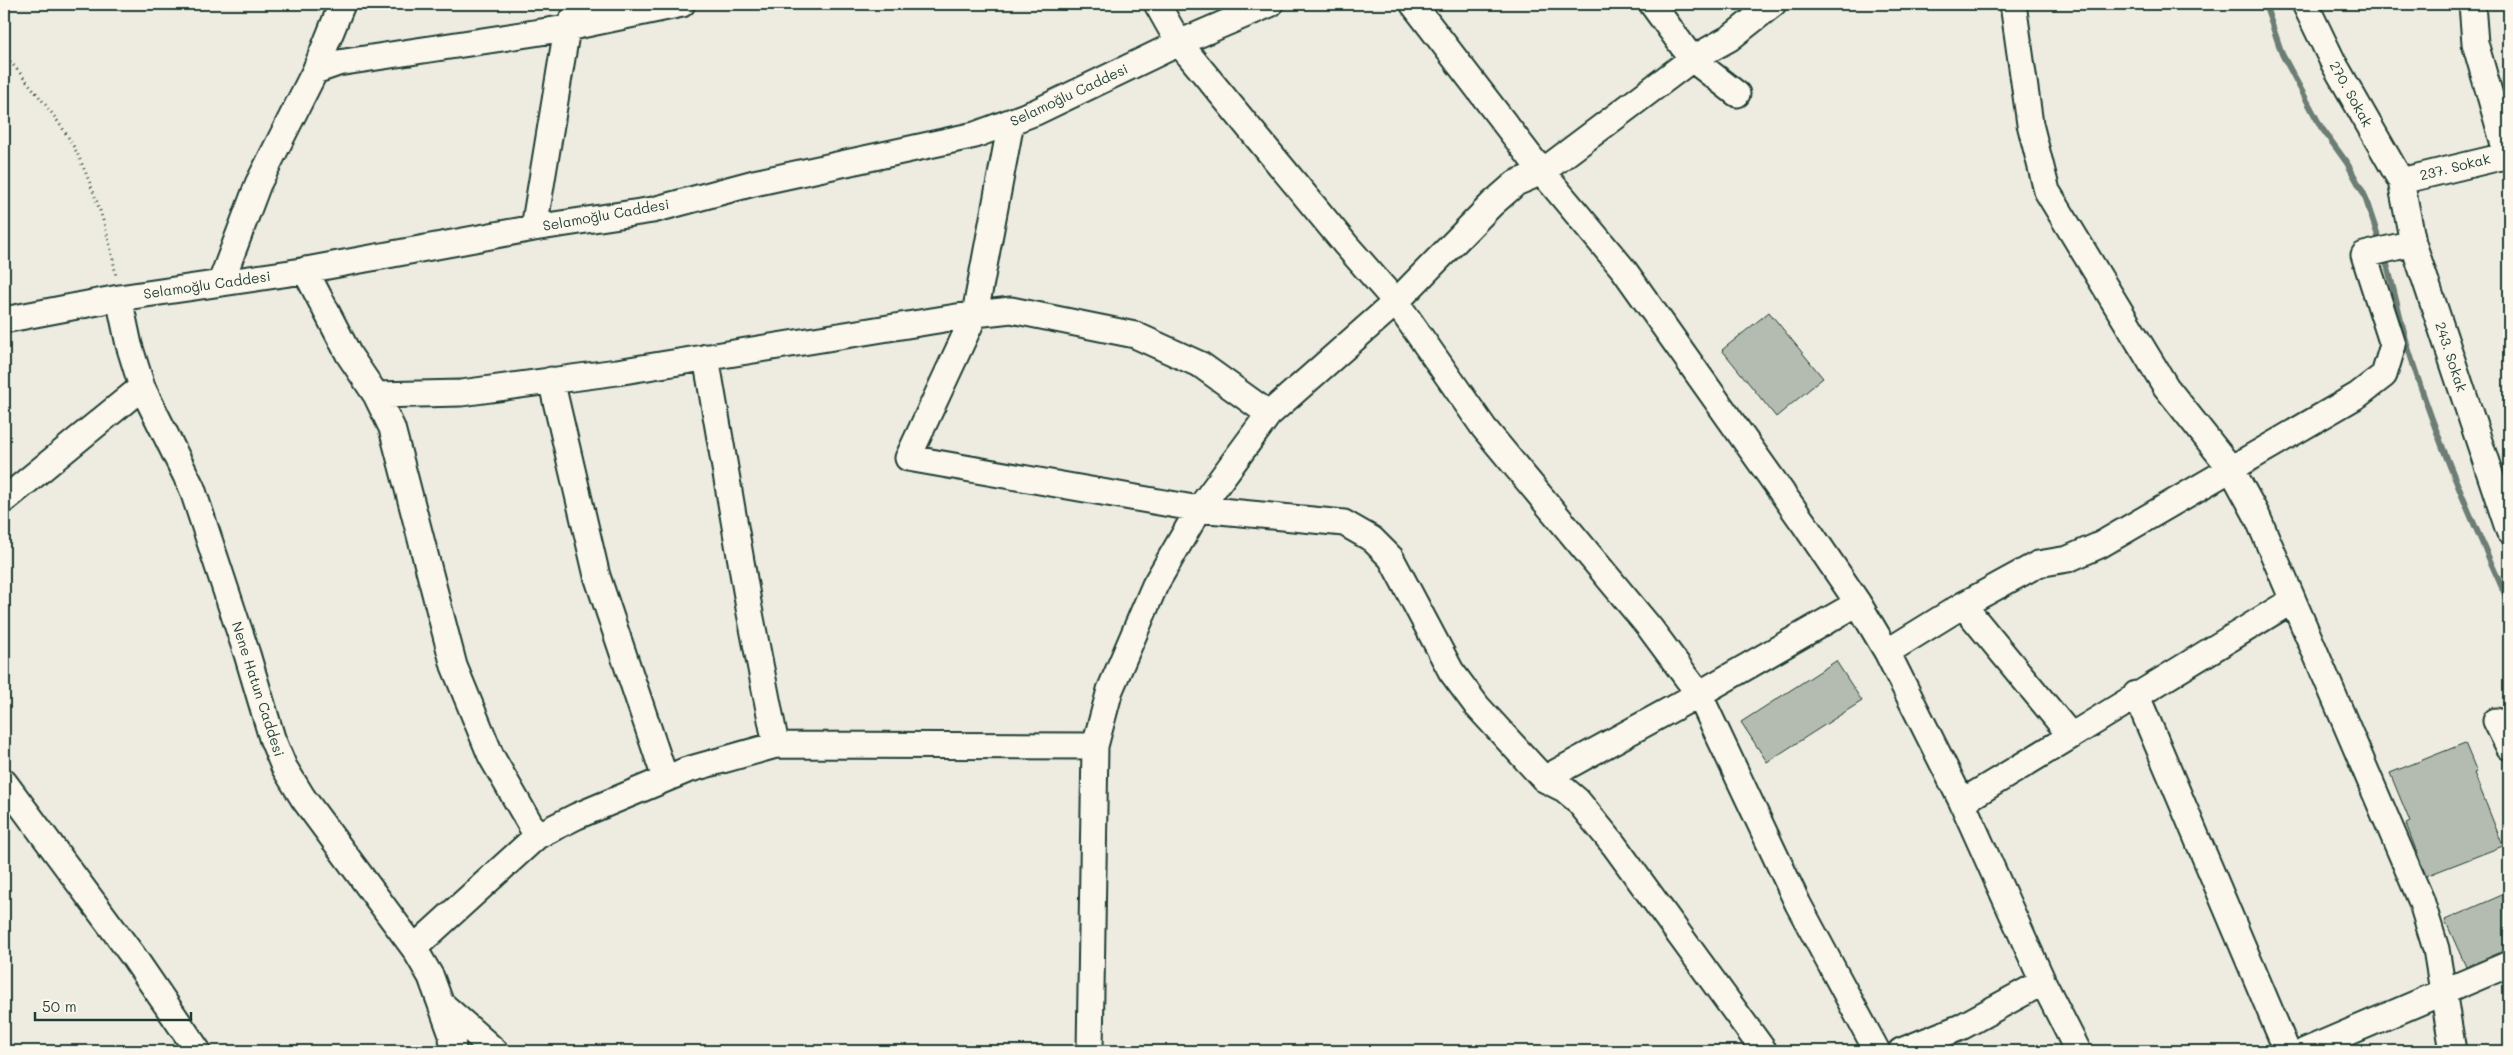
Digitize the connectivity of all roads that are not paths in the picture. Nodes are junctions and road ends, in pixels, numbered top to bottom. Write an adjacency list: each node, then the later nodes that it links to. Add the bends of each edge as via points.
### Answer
1 (342, 4): 15 (street)
2 (583, 4): 12 (street)
3 (682, 4): 12 (street)
4 (1157, 4): 13 (street)
5 (1270, 4): 13 (street, Selamoğlu Caddesi)
6 (1414, 4): 19 (street)
7 (1652, 4): 14 (street)
8 (1773, 4): 14 (street, via 1730,38)
9 (2013, 4): 34 (street, via 2030,124 2047,191 2166,387)
10 (2305, 4): 20 (street, 270. Sokak, via 2333,62)
11 (2472, 4): 18 (street, via 2475,43)
12 (566, 28): 15 (street, via 338,63); 21 (street)
13 (1179, 43): 17 (street, Selamoğlu Caddesi); 26 (street)
14 (1692, 59): 16 (street); 19 (street)
15 (315, 70): 24 (street, via 258,184)
16 (1736, 94)
17 (1011, 122): 21 (street, Selamoğlu Caddesi, via 976,134 754,183 653,210); 27 (street)
18 (2508, 155): 20 (street, 237. Sokak)
19 (1542, 172): 26 (street, via 1516,183 1492,204); 39 (street, via 1624,270)
20 (2401, 181): 22 (street, 243. Sokak)
21 (534, 228): 23 (street, Selamoğlu Caddesi)
22 (2413, 243): 34 (street, via 2364,255 2393,345 2384,375 2358,395); 37 (street, 243. Sokak)
23 (305, 270): 24 (street, Selamoğlu Caddesi); 32 (street, via 349,355)
24 (221, 282): 25 (street, Selamoğlu Caddesi)
25 (118, 298): 28 (street, Selamoğlu Caddesi); 31 (street, Nene Hatun Caddesi)
26 (1396, 302): 33 (street); 42 (street, via 1484,428 1650,628)
27 (975, 314): 29 (street); 33 (street, via 1011,310 1135,335 1201,365); 36 (street, via 908,458)
28 (4, 320)
29 (706, 358): 30 (street); 46 (street)
30 (551, 380): 32 (street, via 461,393); 49 (street, via 597,576)
31 (142, 387): 35 (street); 54 (street, Nene Hatun Caddesi, via 192,488 284,767 303,798)
32 (376, 395): 53 (street, via 392,428 454,666 490,756)
33 (1269, 414): 36 (street)
34 (2232, 470): 38 (street, via 2257,516); 40 (street, via 2100,545 2068,559 2038,564)
35 (4, 500)
36 (1199, 509): 47 (street, via 1155,585 1110,690); 50 (street, via 1344,523 1372,538 1391,558 1452,671 1477,706)
37 (2509, 531)
38 (2293, 600): 43 (street); 57 (street, via 2421,900 2436,949)
39 (1858, 603): 41 (street); 42 (street)
40 (1963, 604): 41 (street); 45 (street)
41 (1887, 652): 52 (street)
42 (1699, 694): 50 (street); 64 (street, via 1798,904)
43 (2136, 694): 45 (street); 67 (street)
44 (2496, 721): 48 (street)
45 (2071, 736): 52 (street)
46 (776, 745): 47 (street); 49 (street)
47 (1095, 746): 62 (street)
48 (2509, 747)
49 (665, 778): 53 (street)
50 (1544, 780): 63 (street, via 1564,789 1577,800 1614,845)
51 (4, 782): 59 (street, via 133,956)
52 (1962, 802): 56 (street)
53 (537, 836): 54 (street)
54 (414, 948): 58 (street, Nene Hatun Caddesi)
55 (2509, 964): 57 (street)
56 (2043, 982): 65 (street, via 1961,1027); 66 (street)
57 (2444, 992): 68 (street); 69 (street)
58 (442, 1004): 60 (street, Nene Hatun Caddesi, via 452,1035); 61 (street)
59 (198, 1051)
60 (453, 1051)
61 (495, 1051)
62 (1090, 1051)
63 (1764, 1051)
64 (1877, 1051)
65 (1900, 1051)
66 (2078, 1051)
67 (2287, 1051)
68 (2305, 1051)
69 (2452, 1051)

